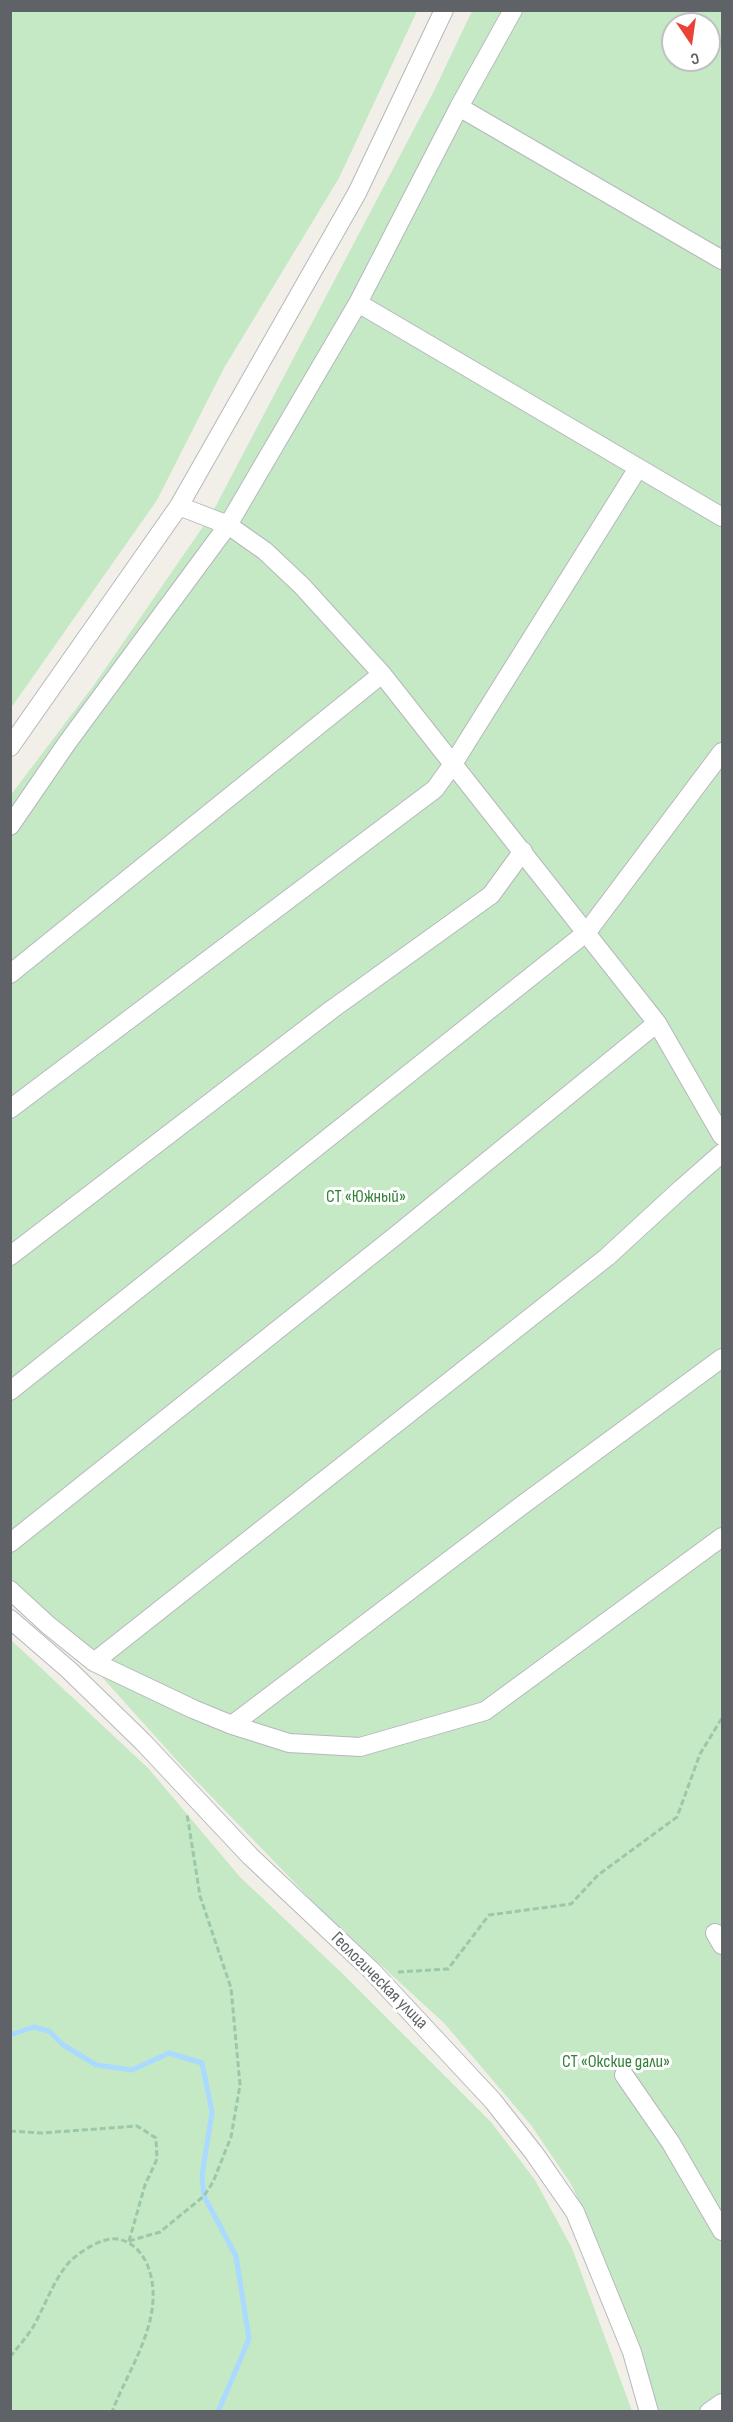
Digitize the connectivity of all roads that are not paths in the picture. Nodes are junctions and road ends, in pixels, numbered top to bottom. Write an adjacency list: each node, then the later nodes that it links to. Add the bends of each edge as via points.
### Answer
1 (444, 10): 7 (street, via 357,193)
2 (513, 10): 3 (street)
3 (459, 107): 4 (street); 5 (street)
4 (723, 260)
5 (358, 303): 6 (street); 9 (street)
6 (638, 468): 8 (street); 13 (street)
7 (179, 506): 9 (street); 11 (street)
8 (723, 517)
9 (228, 525): 10 (street, via 265,551 302,586); 14 (street)
10 (381, 674): 13 (street); 17 (street)
11 (10, 747)
12 (723, 752): 16 (street)
13 (453, 764): 15 (street); 19 (street, via 435,789)
14 (10, 826)
15 (523, 851): 16 (street); 22 (street, via 491,895 331,1010)
16 (587, 932): 18 (street); 24 (street)
17 (10, 974)
18 (657, 1023): 20 (street); 26 (street)
19 (10, 1109)
20 (723, 1136)
21 (723, 1153): 29 (street, via 607,1257)
22 (10, 1256)
23 (723, 1358): 30 (street)
24 (10, 1391)
25 (723, 1537): 30 (street, via 485,1711 360,1747 289,1743)
26 (10, 1543)
27 (10, 1590): 29 (street)
28 (10, 1619): 34 (street, Геологическая улица, via 69,1670 250,1856 371,1970 494,2101 575,2212 632,2352)
29 (94, 1662): 30 (street)
30 (232, 1725)
31 (624, 2075): 32 (street, via 671,2143)
32 (723, 2231)
33 (723, 2403): 35 (street)
34 (649, 2412)
35 (709, 2412)

